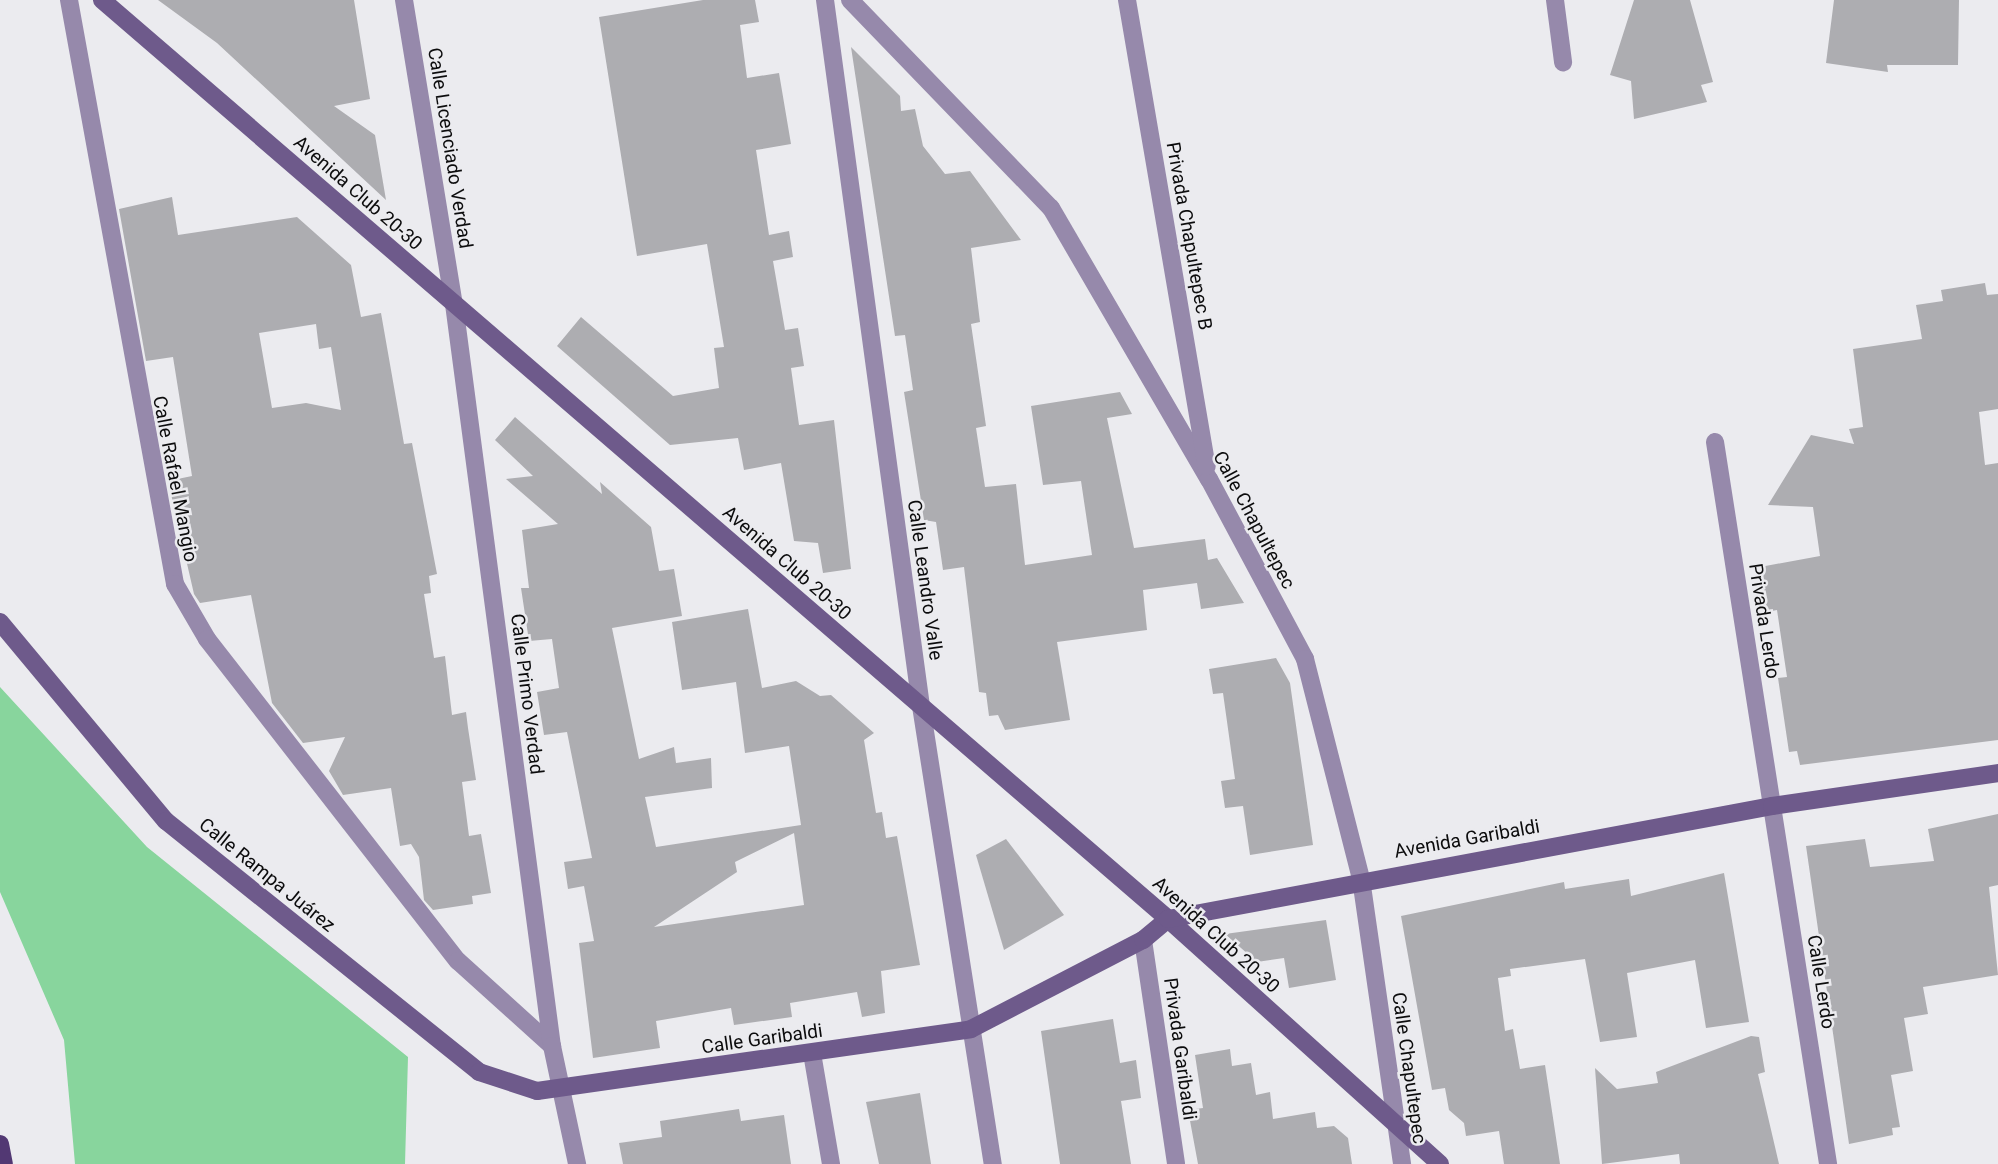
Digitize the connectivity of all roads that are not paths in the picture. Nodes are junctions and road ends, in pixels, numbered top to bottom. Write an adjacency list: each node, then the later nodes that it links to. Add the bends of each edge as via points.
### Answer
1 (69, 0): 20 (street, Calle Rafael Mangio, via 175,584 207,639 458,961)
2 (102, 0): 9 (street, Avenida Club 20-30)
3 (404, 0): 9 (street, Calle Licenciado Verdad)
4 (825, 0): 13 (street, Calle Leandro Valle)
5 (850, 0): 11 (street, Calle Chapultepec, via 1051,208)
6 (1127, 0): 11 (street, Privada Chapultepec B)
7 (1555, 0): 8 (street)
8 (1563, 62)
9 (454, 304): 13 (street, Avenida Club 20-30); 20 (street, Calle Primo Verdad)
10 (1715, 442): 15 (street, Privada Lerdo)
11 (1209, 479): 16 (street, Calle Chapultepec, via 1305,659)
12 (0, 622): 22 (street, Calle Rampa Juárez, via 166,821 479,1072 509,1086)
13 (921, 706): 17 (street, Avenida Club 20-30); 19 (street, Calle Leandro Valle)
14 (1998, 773): 15 (street, Avenida Garibaldi)
15 (1772, 807): 16 (street, Avenida Garibaldi); 32 (street, Calle Lerdo)
16 (1361, 879): 17 (street, Avenida Garibaldi); 23 (street, Calle Chapultepec)
17 (1168, 919): 18 (street, Avenida Garibaldi); 23 (street, Avenida Club 20-30)
18 (1143, 940): 19 (street, Avenida Garibaldi); 29 (street, Privada Garibaldi)
19 (971, 1029): 21 (street, Calle Garibaldi); 28 (street, Calle Leandro Valle)
20 (552, 1046): 22 (street, Calle Primo Verdad)
21 (812, 1053): 22 (street, Calle Garibaldi); 27 (street)
22 (559, 1089): 26 (street, Calle Primo Verdad)
23 (1396, 1126): 30 (street, Calle Chapultepec); 31 (street, Avenida Club 20-30)
24 (0, 1144): 25 (main road)
25 (4, 1164)
26 (578, 1164)
27 (831, 1164)
28 (992, 1164)
29 (1176, 1164)
30 (1402, 1164)
31 (1440, 1164)
32 (1828, 1164)

